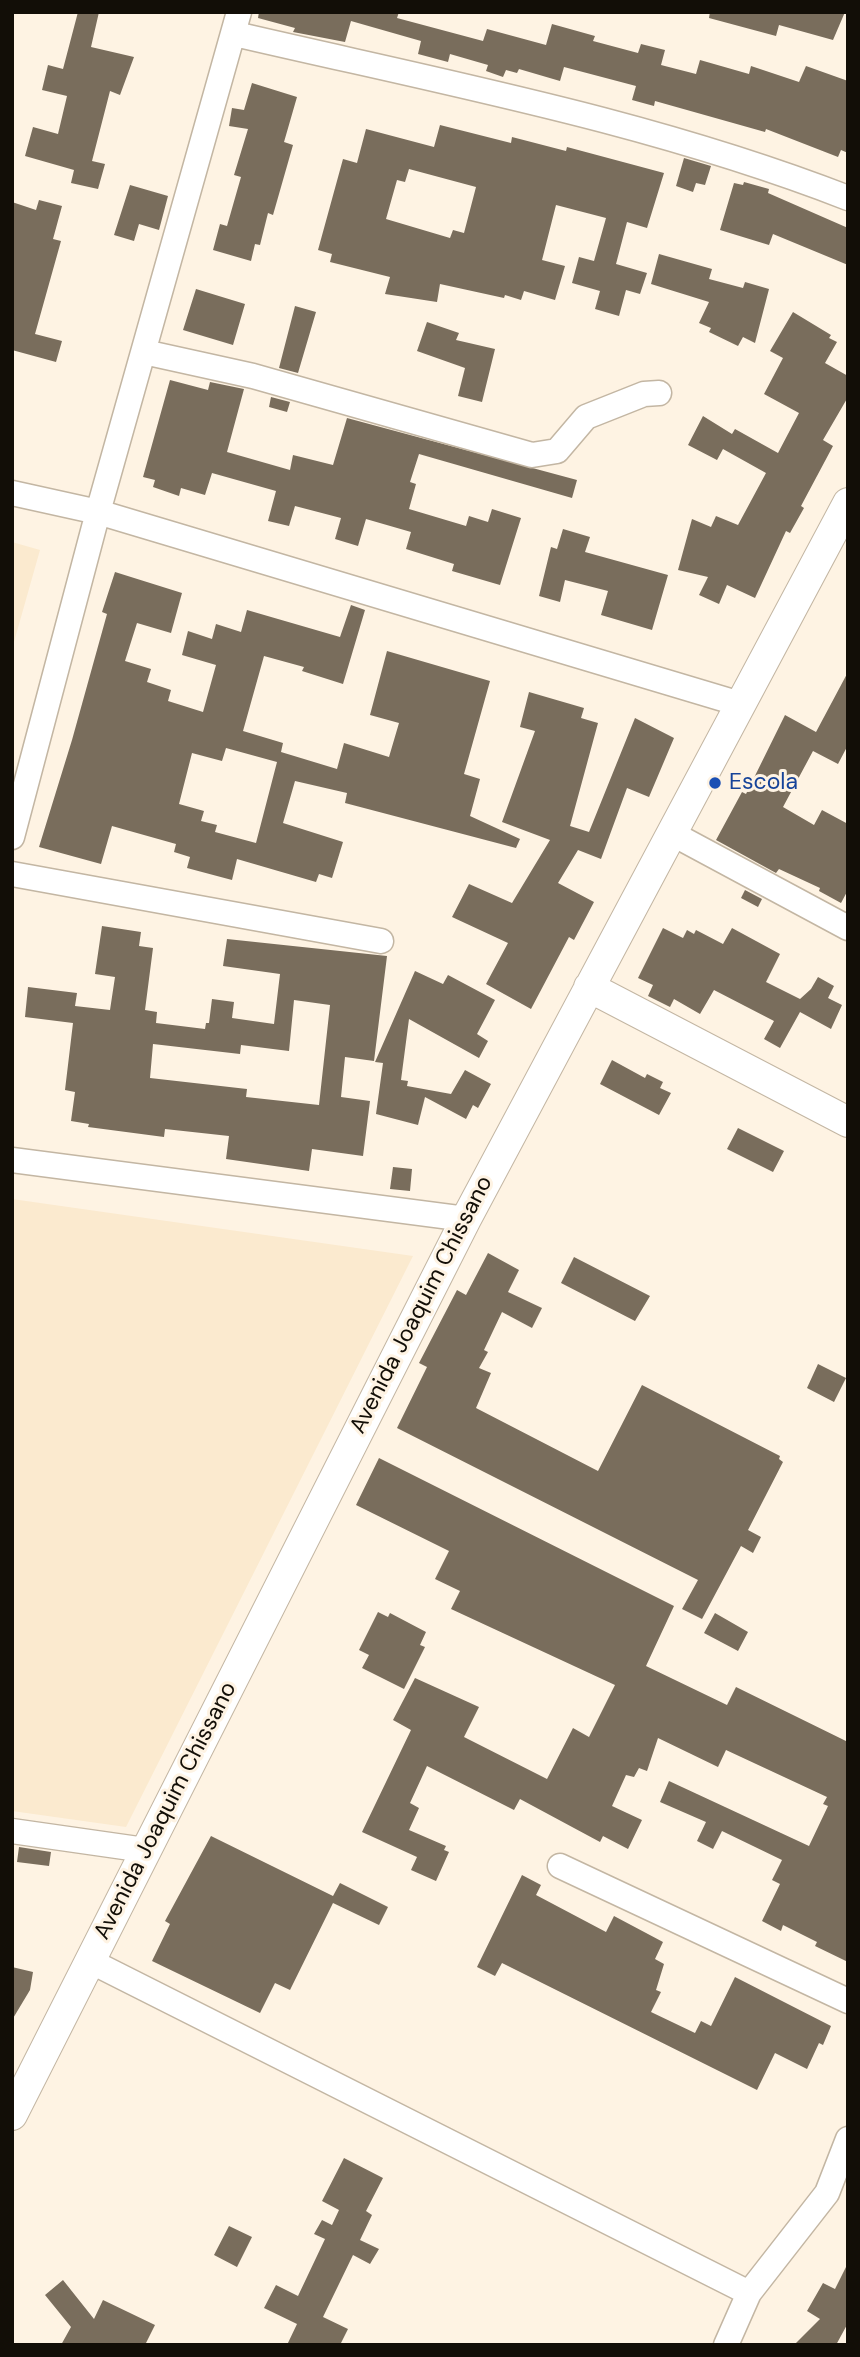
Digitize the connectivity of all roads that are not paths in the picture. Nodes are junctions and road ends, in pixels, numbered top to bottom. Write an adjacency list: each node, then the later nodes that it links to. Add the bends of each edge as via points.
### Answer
1 (237, 23): 2 (street, via 625,124 775,169); 3 (street)
2 (848, 198)
3 (144, 352): 4 (street, via 253,376 531,455 558,451 586,417 644,394); 7 (street)
4 (659, 393)
5 (12, 493): 7 (street)
6 (848, 503): 8 (street, Avenida Joaquim Chissano)
7 (98, 512): 8 (street); 10 (street)
8 (740, 704): 9 (street, Avenida Joaquim Chissano)
9 (673, 834): 12 (street); 14 (street, Avenida Joaquim Chissano)
10 (12, 837)
11 (12, 874): 13 (street)
12 (848, 928)
13 (382, 941)
14 (589, 987): 15 (street); 17 (street, Avenida Joaquim Chissano)
15 (848, 1122)
16 (12, 1160): 17 (street)
17 (466, 1219): 19 (street, Avenida Joaquim Chissano)
18 (12, 1831): 19 (street)
19 (145, 1850): 21 (street, Avenida Joaquim Chissano)
20 (559, 1866): 22 (street)
21 (90, 1961): 23 (street, Avenida Joaquim Chissano); 25 (street)
22 (848, 2001)
23 (12, 2115)
24 (848, 2139): 25 (street, via 827,2193)
25 (750, 2293): 26 (street)
26 (726, 2345)

